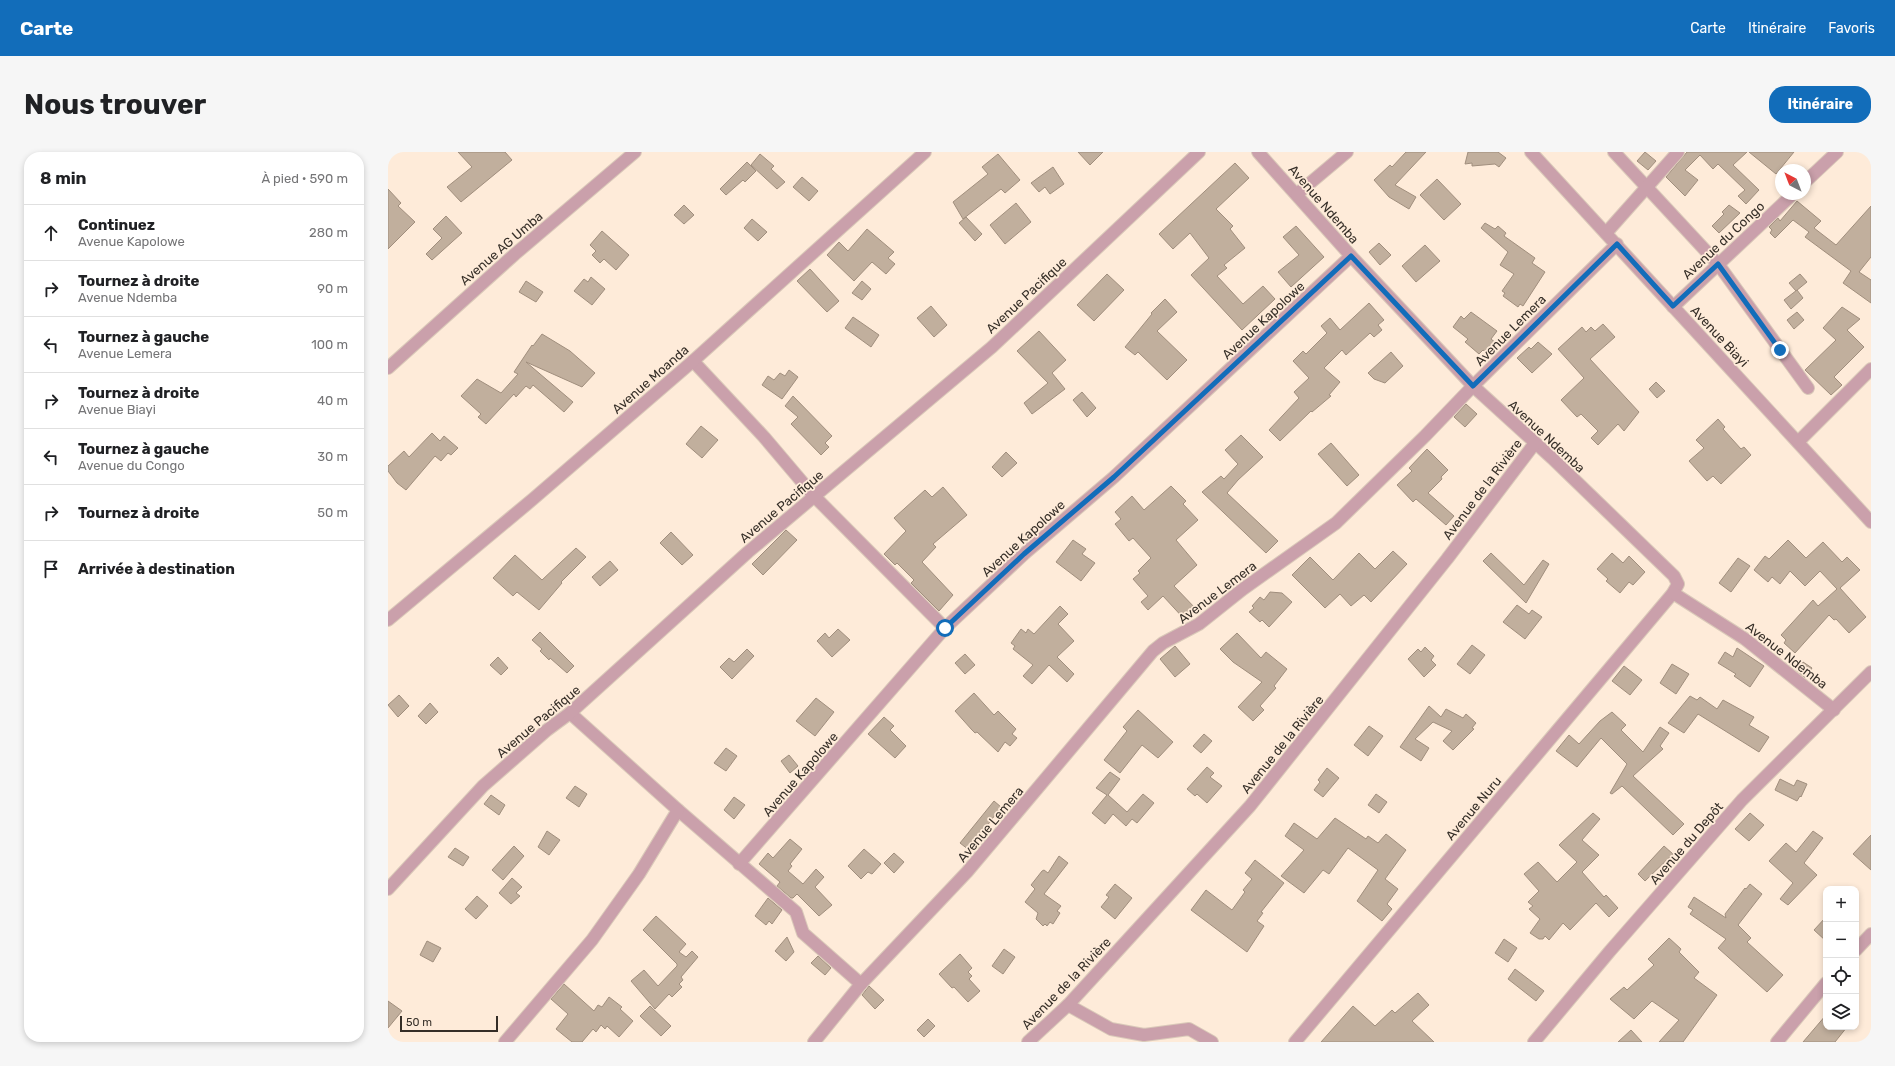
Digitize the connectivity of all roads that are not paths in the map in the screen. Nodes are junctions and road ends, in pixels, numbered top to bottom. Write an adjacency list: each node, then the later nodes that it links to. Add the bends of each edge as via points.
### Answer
1 (635, 152): 20 (street, Avenue AG Umba, via 515,254)
2 (925, 152): 19 (street, Avenue Moanda)
3 (1199, 152): 26 (street, Avenue Pacifique, via 992,346)
4 (1258, 152): 12 (street, Avenue Ndemba)
5 (1347, 152): 12 (street)
6 (1531, 152): 14 (street, Avenue Biayi)
7 (1614, 152): 11 (street)
8 (1678, 152): 11 (street)
9 (1837, 152): 10 (street)
10 (1811, 176)
11 (1646, 189): 14 (street); 17 (street)
12 (1297, 194): 16 (street, Avenue Ndemba)
13 (1786, 200): 17 (street, Avenue du Congo)
14 (1606, 233): 15 (street, Avenue Biayi)
15 (1617, 244): 18 (street, Avenue Biayi); 22 (street, Avenue Lemera)
16 (1351, 256): 22 (street, Avenue Ndemba); 30 (street, Avenue Kapolowe, via 1114,477 1024,554)
17 (1718, 264): 18 (street, Avenue du Congo); 23 (street)
18 (1673, 306): 24 (street, Avenue Biayi)
19 (693, 361): 26 (street); 29 (street, Avenue Moanda)
20 (388, 368)
21 (1871, 369): 24 (street)
22 (1473, 386): 25 (street, Avenue Ndemba); 39 (street, Avenue Lemera, via 1426,436 1336,523 1248,585 1199,624 1153,651 967,872)
23 (1808, 388)
24 (1798, 442): 27 (street, Avenue Biayi)
25 (1535, 443): 28 (street, Avenue Ndemba, via 1674,576 1678,584); 41 (street, Avenue de la Rivière, via 1447,559 1250,806)
26 (814, 496): 30 (street); 33 (street, Avenue Pacifique)
27 (1871, 522)
28 (1673, 593): 32 (street, Avenue Ndemba, via 1745,639); 46 (street, Avenue Nuru)
29 (388, 620)
30 (945, 628): 35 (street, Avenue Kapolowe)
31 (1871, 672): 32 (street, Avenue du Depôt)
32 (1834, 710): 47 (street, Avenue du Depôt, via 1742,800)
33 (570, 713): 34 (street); 36 (street, Avenue Pacifique, via 546,730 483,786)
34 (678, 810): 35 (street); 42 (street, via 639,874 592,940)
35 (740, 864): 39 (street, via 796,912 803,933)
36 (388, 889)
37 (1871, 934): 38 (street)
38 (1859, 947)
39 (861, 984): 43 (street, Avenue Lemera)
40 (1823, 987): 48 (street)
41 (1068, 1006): 44 (street, Avenue de la Rivière); 45 (street, via 1111,1029 1144,1035 1189,1029)
42 (505, 1042)
43 (814, 1042)
44 (1028, 1042)
45 (1212, 1042)
46 (1295, 1042)
47 (1534, 1042)
48 (1777, 1042)

